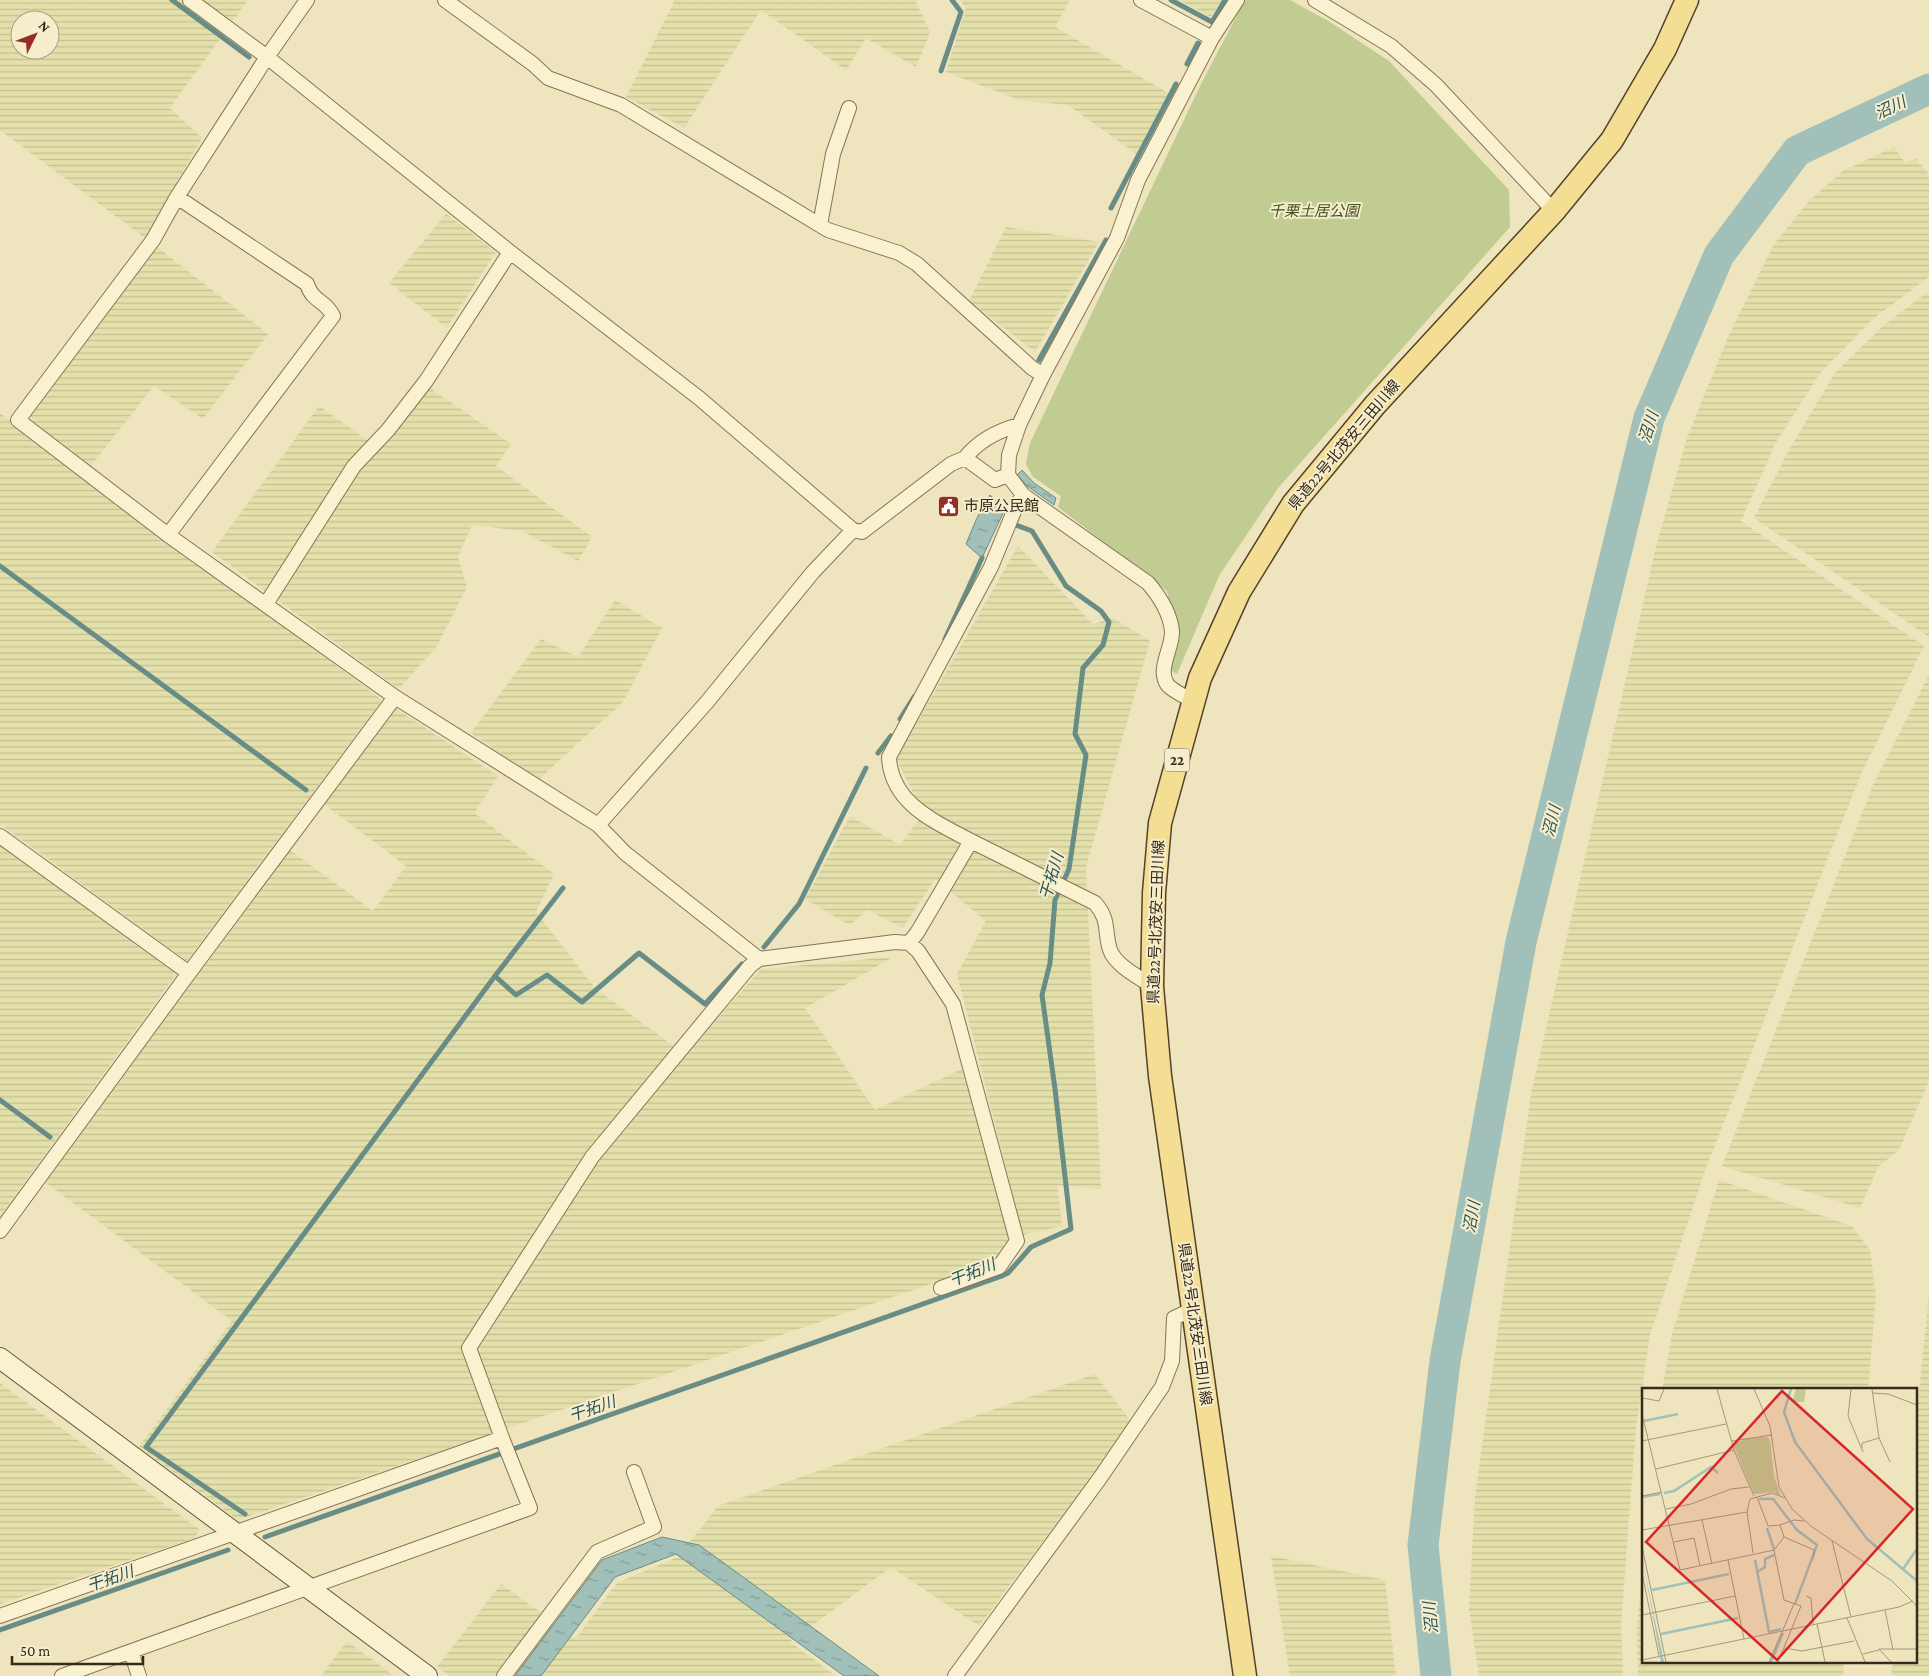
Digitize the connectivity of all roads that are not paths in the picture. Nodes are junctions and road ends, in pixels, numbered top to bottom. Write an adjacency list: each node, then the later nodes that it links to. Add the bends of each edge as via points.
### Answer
1 (190, 0): 9 (street)
2 (307, 0): 9 (street)
3 (445, 0): 13 (street, via 548,78 621,105)
4 (1142, 0): 8 (street)
5 (1237, 0): 8 (street)
6 (1315, 0): 12 (street, via 1399,52 1436,85)
7 (1687, 0): 12 (main road, 県道22号北茂安三田川線 / 22, via 1666,49 1612,140)
8 (1212, 38): 15 (street, via 1138,180 1117,238)
9 (267, 57): 11 (street); 14 (street)
10 (849, 108): 13 (street, via 833,154)
11 (177, 196): 21 (street, via 153,240 18,420); 21 (street, via 307,284 310,294 330,308 334,316)
12 (1554, 211): 24 (main road, 県道22号北茂安三田川線 / 22, via 1375,405 1293,504 1239,592 1200,678)
13 (820, 225): 15 (street, via 899,253 917,264)
14 (510, 252): 20 (street, via 699,398); 22 (street, via 426,381 388,430 354,466)
15 (1043, 376): 16 (street)
16 (1019, 425): 17 (street, via 997,431); 18 (street, via 1009,455)
17 (965, 458): 18 (street, via 995,480); 20 (street, via 951,464 862,532)
18 (1008, 475): 19 (street)
19 (1024, 495): 24 (street, via 1148,583 1158,595 1168,611 1172,632 1164,675 1168,686); 27 (street, via 1016,504 991,566 889,757 889,769 904,797 920,813)
20 (854, 530): 25 (street, via 813,572 707,702)
21 (168, 535): 22 (street)
22 (266, 604): 23 (street)
23 (395, 697): 25 (street); 30 (street)
24 (1194, 701): 31 (main road, 県道22号北茂安三田川線 / 22, via 1160,823 1154,893)
25 (598, 826): 29 (street, via 625,853)
26 (0, 836): 30 (street)
27 (971, 841): 28 (street); 31 (street, via 1095,903 1104,913 1111,951 1117,960)
28 (909, 943): 29 (street); 33 (street, via 918,951 953,1004 1017,1241 999,1266)
29 (759, 959): 36 (street, via 592,1157 469,1348)
30 (189, 973): 32 (street)
31 (1152, 986): 34 (main road, 県道22号北茂安三田川線 / 22, via 1160,1076)
32 (0, 1231)
33 (940, 1288)
34 (1194, 1309): 46 (street, via 1174,1318 1172,1361 1162,1387 1100,1478); 47 (main road, 県道22号北茂安三田川線 / 22)
35 (0, 1358): 38 (street)
36 (503, 1441): 38 (street); 39 (street, via 530,1508)
37 (634, 1472): 45 (street, via 654,1527 598,1552)
38 (236, 1532): 39 (street); 40 (street)
39 (308, 1588): 41 (street); 44 (street)
40 (0, 1616)
41 (131, 1652): 42 (street); 43 (street)
42 (62, 1676)
43 (138, 1676)
44 (427, 1676)
45 (504, 1676)
46 (955, 1676)
47 (1245, 1676)

